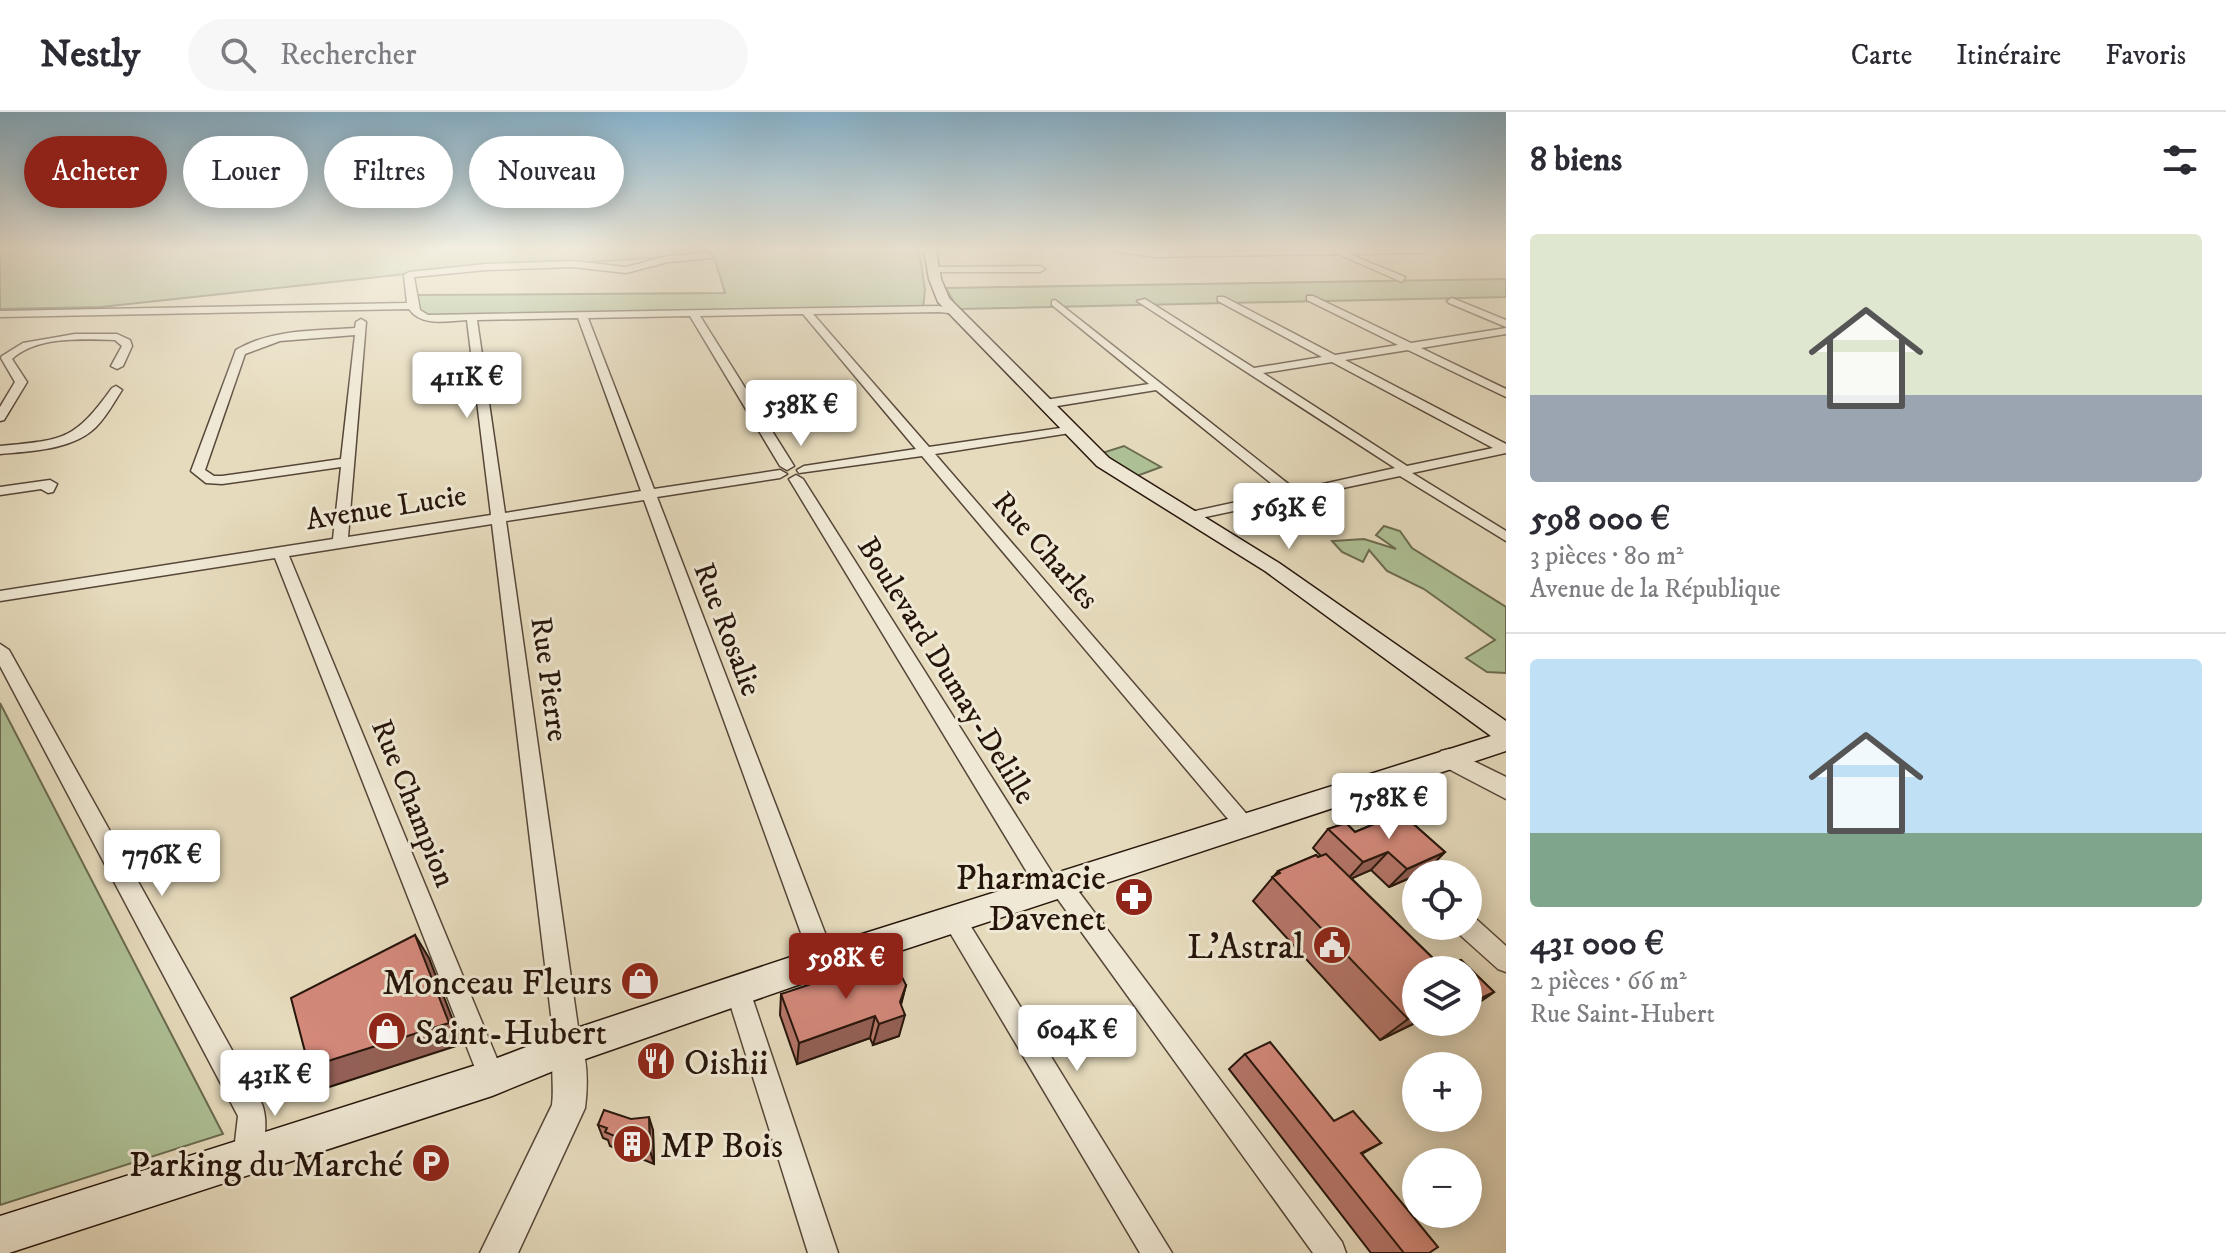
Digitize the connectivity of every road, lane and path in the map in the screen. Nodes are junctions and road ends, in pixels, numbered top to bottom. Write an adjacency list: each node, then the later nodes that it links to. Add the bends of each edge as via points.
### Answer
1 (1055, 303): 21 (street)
2 (1146, 303): 20 (street)
3 (1229, 303): 18 (street)
4 (1321, 303): 17 (street)
5 (1457, 303): 14 (street)
6 (412, 306): 8 (street); 13 (street, via 418,317)
7 (945, 306): 9 (street); 24 (main road)
8 (363, 307): 10 (street); 15 (street)
9 (805, 311): 11 (street); 29 (street, Rue Charles)
10 (0, 314)
11 (694, 314): 12 (street); 32 (street, Boulevard Dumay-Delille)
12 (582, 315): 13 (street); 35 (street, Rue Rosalie)
13 (472, 317): 38 (street, Rue Pierre)
14 (1506, 324)
15 (360, 331): 30 (street); 30 (street, via 247,345 198,471 222,480)
16 (1506, 331): 17 (street)
17 (1411, 347): 18 (street); 23 (street)
18 (1332, 358): 20 (street); 27 (street)
19 (117, 366): 25 (street, via 127,346 117,337 52,340 16,349 6,358 21,382)
20 (1254, 371): 31 (street)
21 (1160, 386): 24 (street); 36 (street)
22 (116, 390): 28 (street, via 80,432)
23 (1506, 393)
24 (1045, 404): 26 (main road)
25 (0, 417)
26 (1070, 429): 29 (street, Avenue Lucie); 37 (main road, via 1103,462)
27 (1506, 449): 31 (street)
28 (0, 450)
29 (924, 451): 32 (street, Avenue Lucie); 48 (street, Rue Charles)
30 (347, 462): 40 (street)
31 (1404, 470): 36 (street); 39 (street)
32 (792, 472): 35 (street, Avenue Lucie); 49 (street, Boulevard Dumay-Delille)
33 (48, 489): 34 (street, via 50,484)
34 (0, 491)
35 (647, 494): 38 (street, Avenue Lucie); 53 (street, Rue Rosalie)
36 (1294, 495): 37 (street)
37 (1191, 516): 44 (main road, via 1272,567)
38 (498, 518): 40 (street, Avenue Lucie); 55 (street, Rue Pierre)
39 (1506, 537)
40 (340, 543): 41 (street, Avenue Lucie)
41 (280, 552): 42 (street, Avenue Lucie); 56 (street, Rue Champion)
42 (0, 596)
43 (0, 650): 57 (street, via 252,1114)
44 (1506, 734)
45 (1506, 741): 46 (main road)
46 (1449, 758): 47 (street); 48 (main road)
47 (1506, 789)
48 (1246, 826): 49 (main road)
49 (1056, 889): 50 (main road); 62 (street, Boulevard Dumay-Delille)
50 (954, 919): 53 (main road); 61 (street)
51 (1482, 939): 52 (street)
52 (1506, 961)
53 (821, 962): 54 (main road)
54 (738, 991): 55 (main road); 60 (street)
55 (568, 1048): 56 (main road); 59 (street, via 568,1108)
56 (492, 1078): 57 (main road)
57 (247, 1159): 58 (main road)
58 (0, 1236)
59 (499, 1253)
60 (823, 1253)
61 (1157, 1253)
62 (1331, 1253)

